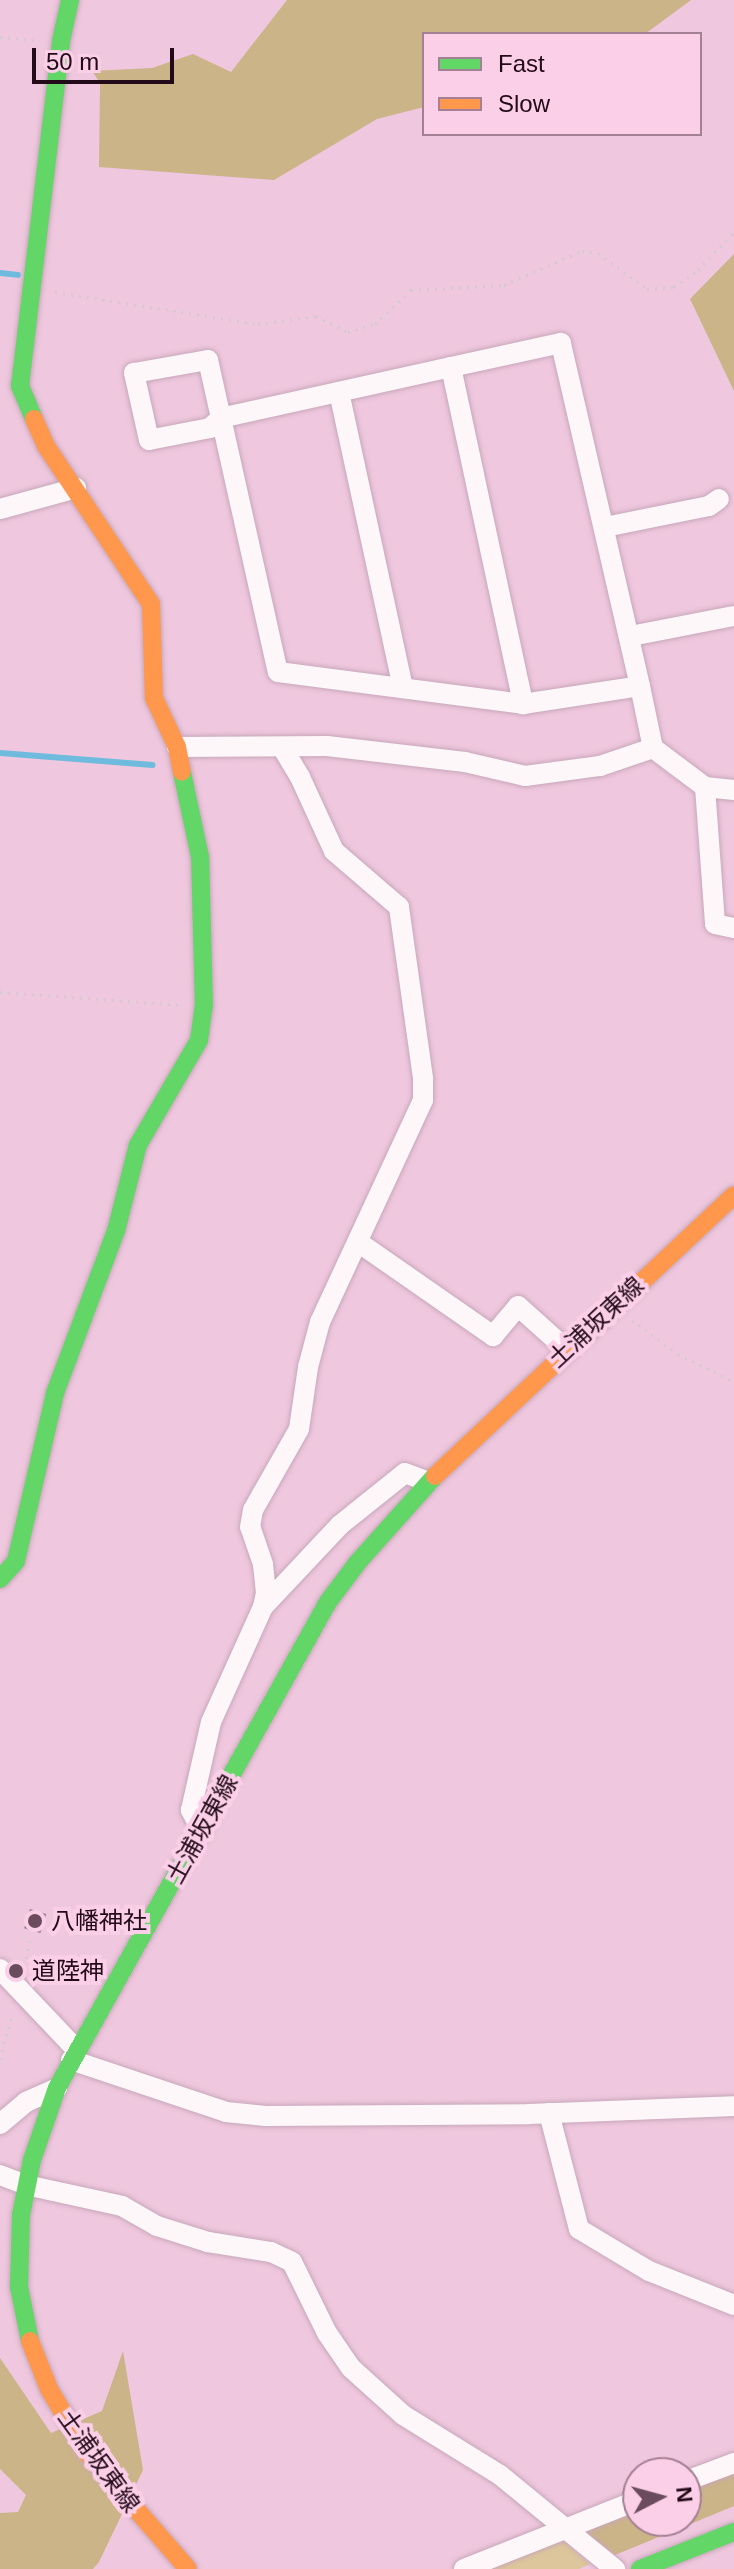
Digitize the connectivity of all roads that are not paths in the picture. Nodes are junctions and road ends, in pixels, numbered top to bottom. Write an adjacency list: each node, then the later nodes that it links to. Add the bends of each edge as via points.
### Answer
1 (70, 0): 5 (main road, via 20,386 46,446)
2 (451, 367): 3 (street); 8 (street, via 561,343); 13 (street)
3 (339, 392): 4 (street); 12 (street)
4 (221, 418): 4 (street, via 208,360 134,373 149,440 210,428); 12 (street, via 278,672)
5 (76, 488): 7 (street); 14 (main road, via 151,604 154,698)
6 (719, 499): 8 (street, via 709,506)
7 (0, 509)
8 (605, 527): 10 (street)
9 (734, 616): 10 (street)
10 (631, 636): 11 (street)
11 (640, 686): 13 (street); 16 (street)
12 (403, 687): 13 (street)
13 (523, 704)
14 (177, 747): 15 (street); 24 (main road, via 200,857 204,1006 199,1040 138,1145 116,1231 55,1393 16,1561)
15 (282, 747): 16 (street, via 327,746 465,762 525,776 600,766); 21 (street, via 334,851 399,907 423,1100)
16 (653, 748): 17 (street)
17 (705, 787): 18 (street); 19 (street, via 715,924)
18 (734, 790)
19 (734, 928)
20 (734, 1195): 22 (main road, 土浦坂東線)
21 (358, 1242): 22 (street, via 493,1336 518,1306); 25 (street, via 313,1342 299,1429 253,1510 250,1527 266,1579)
22 (566, 1349): 23 (main road, 土浦坂東線)
23 (428, 1482): 25 (street, via 405,1473 340,1525); 26 (main road, 土浦坂東線, via 328,1602)
24 (0, 1579)
25 (263, 1607): 26 (street, via 211,1722 191,1810)
26 (202, 1831): 28 (main road, 土浦坂東線)
27 (0, 1969): 28 (street)
28 (74, 2055): 29 (main road, 土浦坂東線); 31 (street, via 226,2112 305,2118)
29 (57, 2088): 32 (street, via 26,2102); 34 (main road, 土浦坂東線)
30 (734, 2106): 31 (street)
31 (549, 2113): 35 (street, via 579,2229 649,2271)
32 (0, 2124)
33 (0, 2175): 34 (street)
34 (26, 2185): 40 (street, via 122,2206 157,2226 208,2242 271,2252 292,2262 351,2368 403,2415 500,2475); 41 (main road, 土浦坂東線, via 19,2287 36,2361 88,2454)
35 (734, 2305)
36 (734, 2463): 37 (street)
37 (702, 2475)
38 (622, 2508): 40 (street)
39 (734, 2532): 44 (main road)
40 (572, 2533): 42 (street); 43 (street)
41 (188, 2569)
42 (464, 2569)
43 (615, 2569)
44 (640, 2569)

